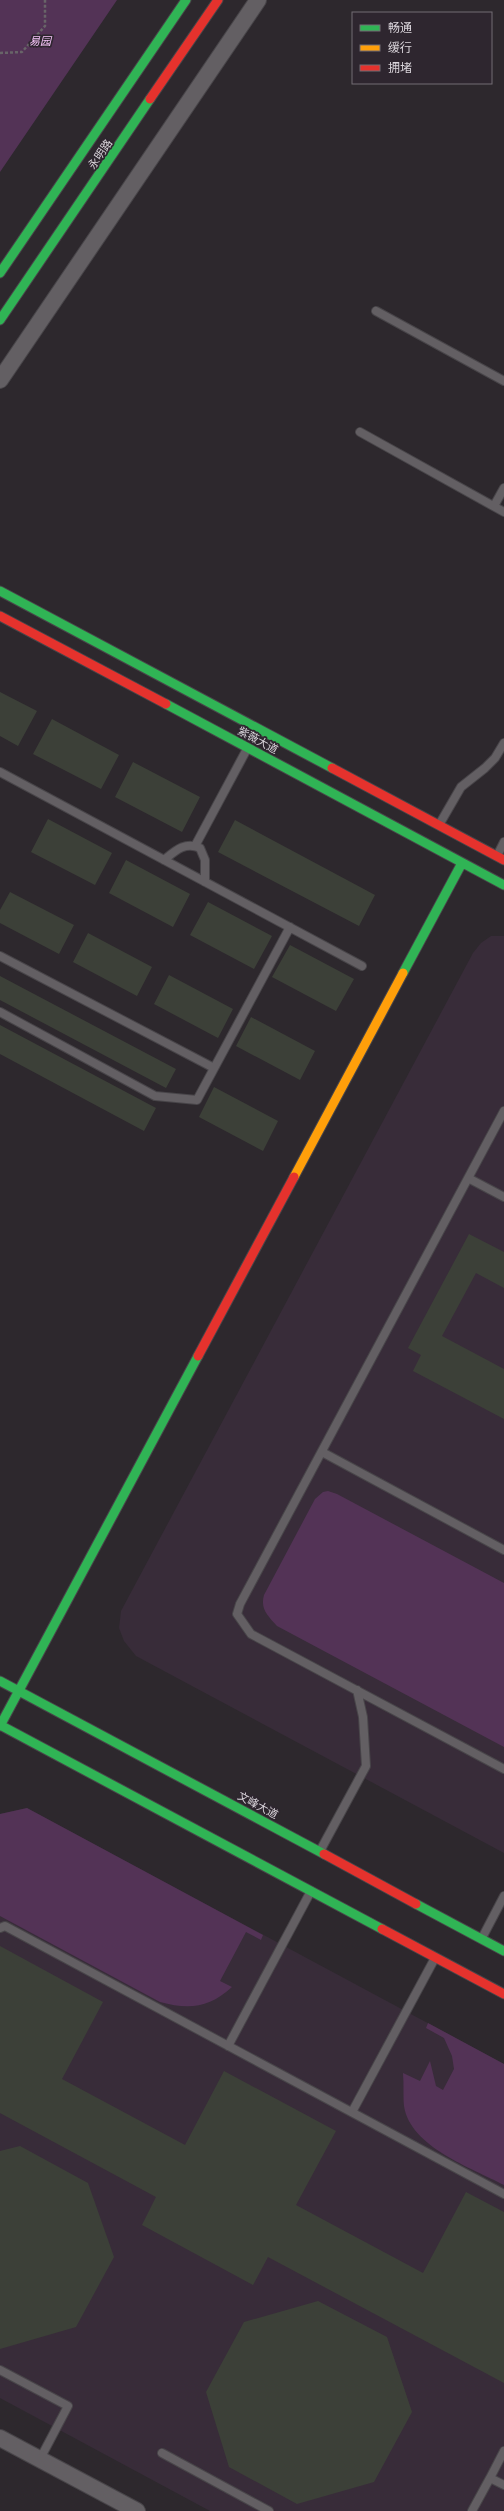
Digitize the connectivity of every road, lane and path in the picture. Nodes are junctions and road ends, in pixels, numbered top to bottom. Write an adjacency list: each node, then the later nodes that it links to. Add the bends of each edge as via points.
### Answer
1 (45, 0): 5 (path, via 45,26 22,52)
2 (186, 0): 6 (street, 永明路)
3 (218, 0): 8 (street, 永明路)
4 (258, 0): 9 (street)
5 (0, 53)
6 (0, 273)
7 (376, 311): 10 (lane)
8 (0, 320)
9 (0, 380)
10 (504, 381)
11 (360, 432): 13 (lane)
12 (504, 488): 13 (lane)
13 (494, 506): 14 (lane)
14 (504, 512)
15 (0, 591): 20 (street, 紫薇大道)
16 (0, 616): 18 (street, 紫薇大道)
17 (504, 743): 20 (lane, via 496,758 461,787)
18 (248, 748): 22 (lane); 25 (street, 紫薇大道)
19 (0, 772): 24 (lane)
20 (439, 826): 23 (street, 紫薇大道)
21 (504, 842): 23 (lane)
22 (196, 846): 24 (lane, via 187,845 179,848); 26 (lane, via 204,853)
23 (501, 858)
24 (164, 860): 26 (lane)
25 (462, 863): 27 (street, 紫薇大道); 40 (street)
26 (205, 882): 28 (lane)
27 (504, 885)
28 (290, 927): 30 (lane); 32 (lane)
29 (0, 956): 32 (lane)
30 (362, 966)
31 (0, 1012): 32 (lane, via 155,1096 197,1100)
32 (214, 1068)
33 (504, 1111): 34 (lane)
34 (468, 1178): 35 (lane); 36 (lane)
35 (504, 1197)
36 (322, 1452): 37 (lane); 39 (lane, via 237,1614 241,1624 251,1634)
37 (504, 1550)
38 (0, 1681): 40 (street, 文峰大道)
39 (357, 1690): 42 (lane); 43 (lane, via 363,1716 366,1766)
40 (19, 1691): 41 (street); 43 (street, 文峰大道)
41 (0, 1725): 44 (street)
42 (504, 1769)
43 (319, 1852): 47 (street, 文峰大道)
44 (311, 1891): 49 (street); 51 (lane)
45 (504, 1896): 47 (lane)
46 (0, 1928): 51 (lane, via 5,1926)
47 (481, 1939): 48 (street, 文峰大道)
48 (504, 1951)
49 (435, 1957): 50 (street); 52 (lane)
50 (504, 1994)
51 (228, 2046): 52 (lane)
52 (352, 2112): 53 (lane)
53 (504, 2194)
54 (0, 2370): 58 (lane, via 68,2406)
55 (0, 2438): 58 (street)
56 (504, 2451): 59 (lane)
57 (162, 2453): 62 (lane)
58 (40, 2459): 61 (street)
59 (490, 2478): 60 (lane); 63 (lane)
60 (504, 2485)
61 (137, 2511)
62 (269, 2511)
63 (472, 2511)

